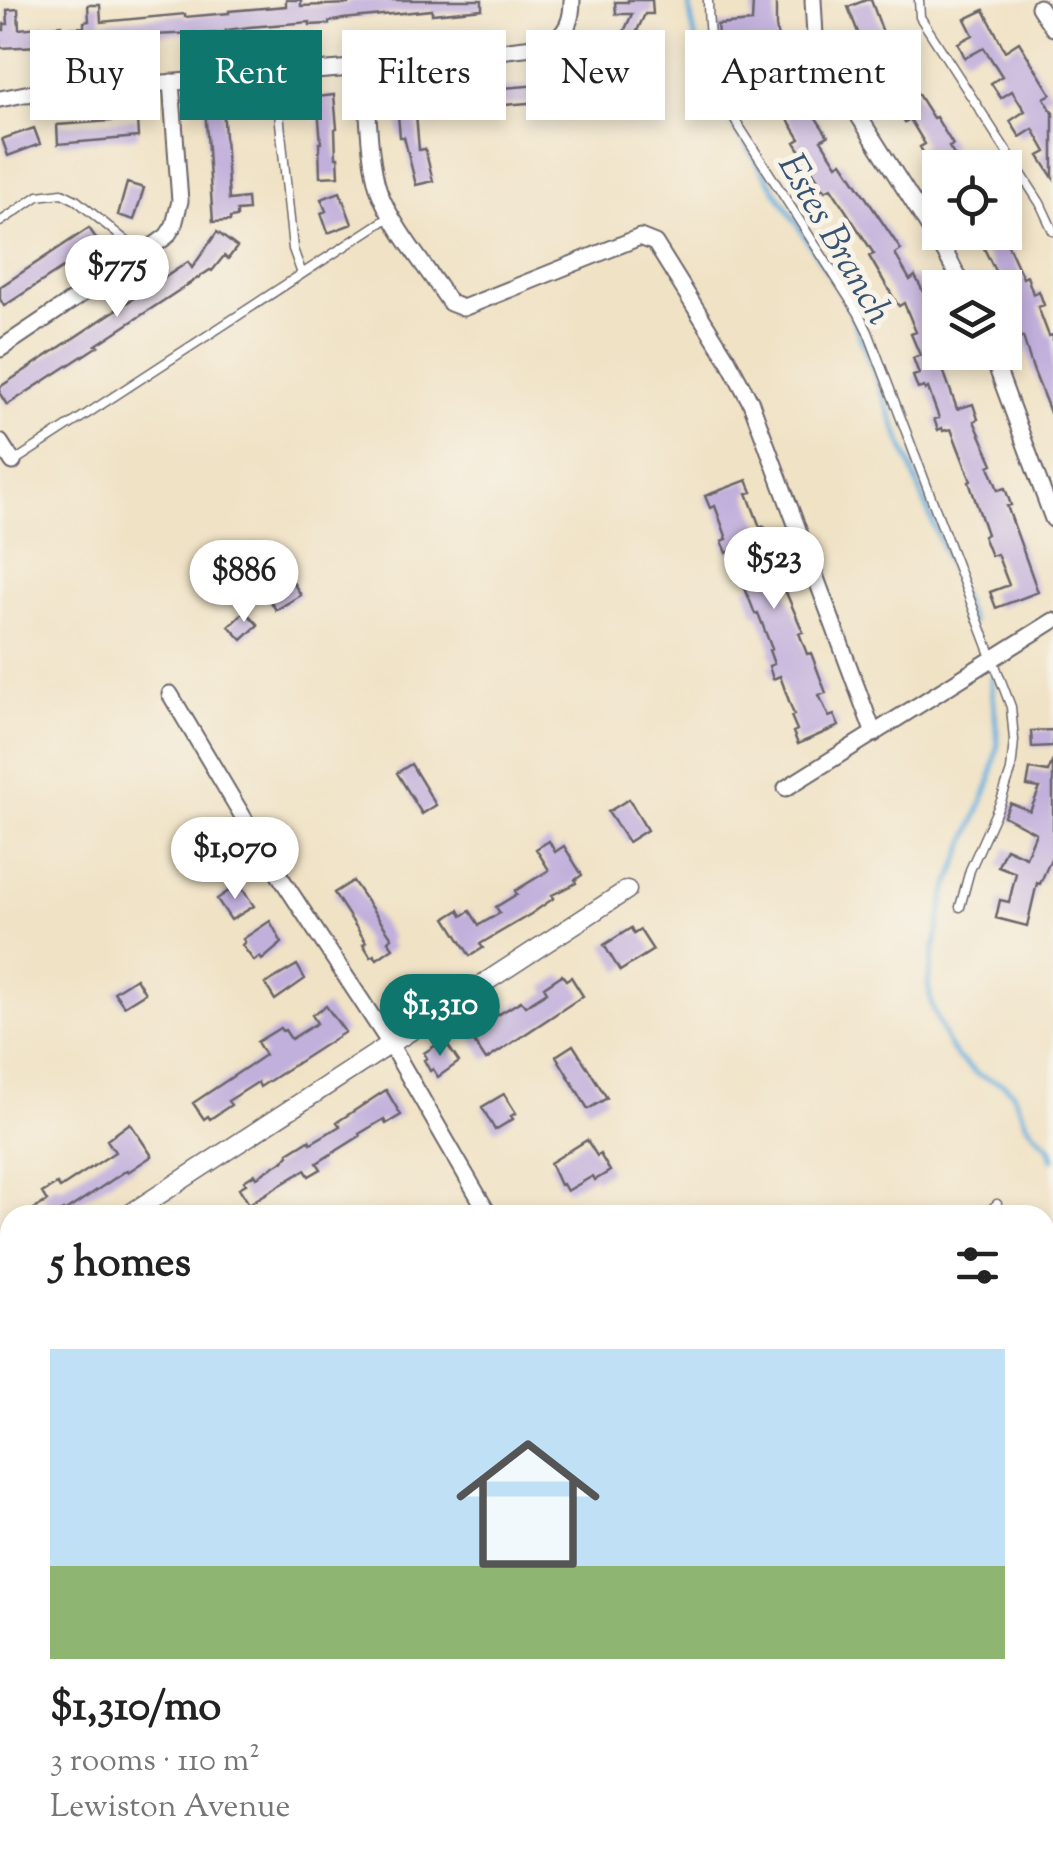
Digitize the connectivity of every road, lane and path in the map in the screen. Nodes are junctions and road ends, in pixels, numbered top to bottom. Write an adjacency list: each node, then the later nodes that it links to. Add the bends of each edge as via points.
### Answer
1 (572, 0): 7 (street, via 562,36 550,45)
2 (708, 0): 25 (lane, via 721,90 868,332)
3 (813, 0): 17 (street, via 820,56)
4 (920, 0): 15 (lane, via 920,17)
5 (1040, 7): 6 (street)
6 (1053, 28)
7 (506, 50)
8 (180, 81): 9 (street)
9 (170, 82): 10 (street); 16 (street, via 178,214 166,236)
10 (0, 99)
11 (280, 120): 18 (lane, via 293,249)
12 (369, 120): 13 (street, via 374,174)
13 (391, 216): 18 (lane); 27 (street, via 450,303 463,308 640,237 655,243 750,403)
14 (0, 222): 16 (lane, via 38,196 62,193)
15 (1053, 230)
16 (142, 254): 19 (street)
17 (954, 270)
18 (302, 274): 22 (lane)
19 (0, 349)
20 (997, 370): 23 (street)
21 (0, 442): 22 (street)
22 (14, 462)
23 (1053, 519)
24 (1053, 621): 25 (street)
25 (994, 659): 27 (street); 30 (lane, via 1011,707 1011,771)
26 (170, 694): 31 (street)
27 (874, 734): 28 (street)
28 (786, 788)
29 (628, 890): 31 (street)
30 (960, 906)
31 (390, 1044): 32 (street); 33 (street)
32 (143, 1205)
33 (483, 1205)

